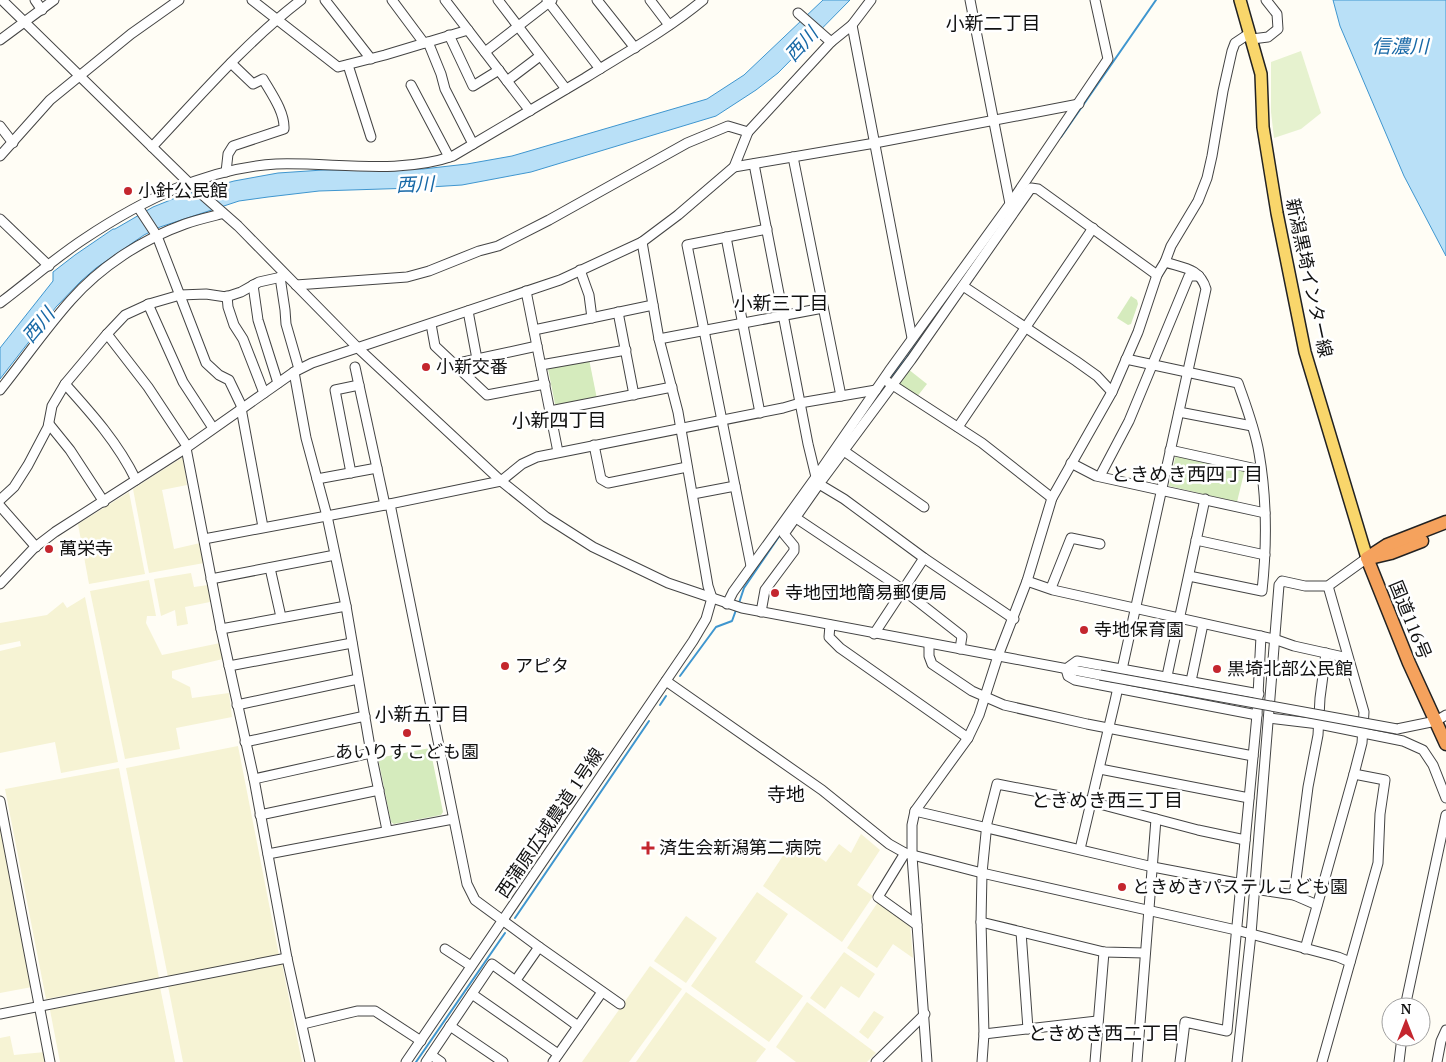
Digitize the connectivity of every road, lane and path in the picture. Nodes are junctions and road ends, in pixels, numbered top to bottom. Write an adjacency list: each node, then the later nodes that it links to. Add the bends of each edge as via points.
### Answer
1 (2, 0): 23 (street)
2 (35, 0): 20 (street)
3 (54, 0): 20 (street)
4 (179, 0): 41 (street)
5 (252, 0): 22 (street)
6 (301, 0): 22 (street)
7 (325, 0): 36 (street)
8 (392, 0): 31 (street)
9 (445, 0): 27 (street)
10 (498, 0): 26 (street)
11 (597, 0): 33 (street)
12 (650, 0): 24 (street)
13 (703, 0): 24 (street)
14 (871, 0): 25 (street)
15 (970, 0): 47 (street)
16 (1095, 0): 45 (street, via 1108,59)
17 (1240, 0): 29 (main road, 新潟黒埼インター線)
18 (1266, 0): 29 (street, via 1277,14 1278,29 1268,38)
19 (550, 1): 26 (street); 39 (street)
20 (42, 10): 23 (street)
21 (798, 13): 32 (street)
22 (276, 19): 37 (street); 38 (street, via 338,67)
23 (24, 23): 30 (street); 41 (street)
24 (669, 25): 33 (street)
25 (852, 25): 32 (street); 52 (street)
26 (518, 27): 34 (street); 35 (street)
27 (468, 30): 28 (street); 34 (street)
28 (449, 35): 31 (street); 40 (street, via 473,86)
29 (1251, 36): 71 (street, via 1235,43 1204,186); 172 (main road, 新潟黒埼インター線, via 1261,74 1263,127 1305,352)
30 (0, 40)
31 (426, 42): 36 (street); 53 (street)
32 (831, 42): 49 (street)
33 (635, 48): 39 (street)
34 (485, 52): 40 (street)
35 (540, 56): 42 (street); 44 (street)
36 (371, 58): 38 (street)
37 (231, 63): 54 (street); 60 (street, via 253,84 263,80 279,109 284,128 233,146 228,154)
38 (348, 65): 50 (street)
39 (600, 69): 44 (street)
40 (499, 70): 42 (street)
41 (80, 76): 51 (street, via 50,100); 54 (street)
42 (507, 81): 46 (street)
43 (410, 85): 56 (street)
44 (566, 89): 46 (street)
45 (1079, 104): 47 (street); 62 (street)
46 (530, 112): 53 (street)
47 (993, 120): 52 (street); 62 (street)
48 (0, 126): 51 (street)
49 (748, 132): 59 (street); 77 (street, via 728,126 687,143 498,246 429,271 407,277)
50 (371, 137)
51 (12, 143): 55 (street)
52 (875, 143): 57 (street); 97 (street)
53 (473, 144): 56 (street)
54 (152, 147): 61 (street)
55 (0, 156)
56 (449, 157): 60 (street, via 407,165 275,164)
57 (793, 157): 58 (street); 86 (street)
58 (754, 164): 59 (street); 67 (street)
59 (734, 167): 70 (street)
60 (226, 172): 61 (street)
61 (192, 185): 63 (street); 64 (street)
62 (1013, 206): 66 (street, via 1031,188 1038,189); 79 (street); 97 (street)
63 (139, 209): 68 (street); 72 (street, via 83,239)
64 (221, 213): 68 (street); 75 (street, via 238,226)
65 (0, 219): 72 (street)
66 (1093, 228): 74 (street); 93 (street)
67 (767, 229): 69 (street); 89 (street)
68 (157, 236): 81 (street); 117 (street, via 128,252 89,282)
69 (726, 237): 92 (street); 95 (street, via 687,245)
70 (642, 242): 73 (street); 85 (street)
71 (1165, 262): 74 (street); 76 (street, via 1195,272)
72 (49, 266): 83 (street)
73 (580, 270): 80 (street); 90 (street)
74 (1157, 275): 102 (street)
75 (283, 277): 77 (street); 78 (street); 108 (street, via 286,324)
76 (1200, 277): 105 (street, via 1189,276); 109 (street, via 1206,289)
77 (296, 284): 100 (street)
78 (253, 285): 82 (street); 111 (street, via 258,320)
79 (963, 286): 93 (street); 114 (street)
80 (526, 291): 87 (street); 94 (street)
81 (180, 295): 82 (street); 84 (street); 124 (street, via 206,363 229,380)
82 (228, 296): 120 (street, via 234,325)
83 (0, 303)
84 (148, 304): 96 (street, via 125,315); 132 (street, via 183,382)
85 (654, 305): 88 (street); 98 (street)
86 (823, 308): 89 (street); 122 (street)
87 (468, 311): 91 (street); 103 (street)
88 (618, 312): 90 (street); 101 (street)
89 (784, 316): 92 (street); 123 (street)
90 (592, 318): 94 (street)
91 (431, 324): 100 (street); 104 (street, via 435,346)
92 (743, 324): 95 (street); 127 (street)
93 (1026, 328): 119 (street, via 1097,376); 131 (street)
94 (534, 330): 99 (street)
95 (704, 331): 98 (street); 128 (street)
96 (107, 334): 112 (street); 135 (street, via 148,387)
97 (912, 338): 110 (street)
98 (659, 339): 116 (street)
99 (537, 346): 103 (street); 106 (street)
100 (358, 348): 108 (street); 148 (street)
101 (626, 350): 106 (street); 121 (street)
102 (1126, 358): 105 (street); 119 (street)
103 (477, 359): 104 (street)
104 (454, 364): 113 (street, via 487,395)
105 (1152, 364): 109 (street); 144 (street, via 1129,420)
106 (541, 365): 113 (street)
107 (356, 367): 115 (street)
108 (297, 370): 111 (street); 146 (street, via 306,438)
109 (1187, 372): 126 (street); 130 (street, via 1238,383)
110 (883, 380): 114 (street); 118 (street)
111 (278, 383): 120 (street)
112 (65, 384): 129 (street, via 52,406); 145 (street, via 120,451)
113 (545, 384): 125 (street)
114 (892, 384): 131 (street); 137 (street)
115 (359, 385): 141 (street); 143 (street, via 335,390)
116 (672, 387): 121 (street); 133 (street)
117 (0, 390)
118 (876, 390): 122 (street); 147 (street)
119 (1112, 392): 139 (street)
120 (264, 393): 124 (street)
121 (634, 395): 125 (street)
122 (841, 396): 123 (street)
123 (800, 403): 127 (street); 147 (street)
124 (242, 408): 132 (street); 163 (street)
125 (550, 411): 138 (street)
126 (1179, 412): 130 (street); 136 (street)
127 (760, 413): 128 (street)
128 (722, 420): 133 (street); 149 (street)
129 (49, 424): 154 (street, via 14,487); 155 (street)
130 (1252, 426): 142 (street)
131 (958, 427): 152 (street)
132 (213, 428): 135 (street)
133 (681, 428): 134 (street); 140 (street)
134 (594, 446): 138 (street); 140 (street, via 601,479 608,483)
135 (186, 447): 145 (street); 165 (street)
136 (1170, 450): 142 (street); 150 (street)
137 (844, 451): 147 (street); 158 (street)
138 (558, 452): 148 (street, via 528,460)
139 (1071, 462): 144 (street); 152 (street)
140 (687, 467): 151 (street)
141 (377, 468): 143 (street); 156 (street)
142 (1261, 470): 159 (street)
143 (351, 472): 146 (street)
144 (1100, 476): 150 (street)
145 (136, 480): 155 (street)
146 (317, 480): 160 (street)
147 (818, 480): 161 (street); 171 (street); 173 (street)
148 (501, 481): 156 (street); 182 (street, via 546,517 593,547 668,583)
149 (735, 486): 151 (street); 173 (street)
150 (1162, 489): 153 (street); 185 (street)
151 (693, 494): 182 (street)
152 (1052, 498): 177 (street)
153 (1205, 499): 159 (street); 166 (street)
154 (0, 500)
155 (104, 502): 168 (street)
156 (387, 504): 160 (street); 237 (street)
157 (0, 506): 168 (street)
158 (924, 507)
159 (1265, 513): 170 (street)
160 (327, 516): 163 (street); 169 (street)
161 (796, 518): 181 (street); 186 (street, via 784,534 794,546 794,551 766,590)
162 (1446, 522): 172 (highway, via 1387,545)
163 (263, 527): 165 (street)
164 (1446, 532): 172 (highway, via 1391,553)
165 (204, 539): 176 (street)
166 (1196, 540): 170 (street); 175 (street)
167 (1100, 544): 180 (street, via 1071,538)
168 (36, 547): 178 (street)
169 (335, 555): 174 (street); 184 (street)
170 (1265, 555): 175 (street, via 1262,591)
171 (924, 558): 181 (street); 189 (street)
172 (1367, 558): 179 (street); 216 (highway, 国道116号, via 1408,663)
173 (751, 566): 183 (street)
174 (270, 568): 176 (street); 187 (street)
175 (1189, 576): 188 (street)
176 (211, 579): 192 (street)
177 (1027, 580): 180 (street); 189 (street)
178 (0, 584)
179 (1328, 586): 195 (street, via 1282,581); 201 (street)
180 (1050, 588): 185 (street)
181 (902, 589): 193 (street); 198 (street, via 962,636)
182 (712, 598): 183 (street); 207 (street, 西蒲原広域農道 1号線, via 706,619)
183 (727, 604): 186 (street)
184 (346, 606): 187 (street); 196 (street)
185 (1135, 608): 188 (street); 204 (street)
186 (761, 612): 191 (street)
187 (281, 617): 192 (street)
188 (1180, 618): 190 (street); 205 (street)
189 (1014, 619): 200 (street)
190 (1203, 624): 194 (street); 208 (street)
191 (830, 625): 193 (street); 220 (street, via 829,638 840,648)
192 (221, 629): 202 (street)
193 (874, 634): 197 (street)
194 (1261, 636): 195 (street); 210 (street)
195 (1274, 639): 199 (street); 215 (street)
196 (352, 643): 202 (street); 206 (street)
197 (929, 644): 198 (street); 211 (street, via 932,664)
198 (960, 649): 200 (street)
199 (1326, 653): 201 (street); 217 (street)
200 (998, 656): 203 (street); 211 (street)
201 (1348, 658): 219 (street, via 1364,712)
202 (229, 666): 212 (street)
203 (1066, 668): 204 (street, via 1078,661); 209 (street, via 1068,676 1075,680); 216 (street, bridge, via 1397,729)
204 (1122, 668): 205 (street); 209 (street)
205 (1167, 676): 208 (street)
206 (358, 679): 212 (street); 214 (street)
207 (666, 681): 244 (street, via 822,790 888,844); 252 (street, 西蒲原広域農道 1号線)
208 (1191, 681): 210 (street)
209 (1118, 689): 213 (street); 218 (street)
210 (1259, 694): 213 (street)
211 (984, 697): 218 (street, via 1004,705); 220 (street)
212 (237, 705): 221 (street)
213 (1258, 715): 224 (street)
214 (365, 716): 221 (street); 223 (street)
215 (1269, 718): 217 (street); 248 (street)
216 (1441, 718): 222 (highway, 国道116号); 225 (highway, 国道116号)
217 (1319, 724): 219 (street); 249 (street)
218 (1109, 728): 224 (street); 226 (street)
219 (1362, 733): 227 (street); 231 (street, via 1403,741 1423,750 1433,765)
220 (968, 738): 234 (street)
221 (245, 742): 228 (street)
222 (1446, 744)
223 (371, 753): 228 (street); 229 (street)
224 (1254, 756): 230 (street)
225 (1446, 756)
226 (1100, 769): 230 (street); 233 (street)
227 (1354, 774): 250 (street); 264 (street, via 1385,780 1378,863)
228 (254, 779): 235 (street)
229 (379, 790): 235 (street); 240 (street)
230 (1249, 798): 241 (street)
231 (1446, 798)
232 (0, 801): 271 (street)
233 (1092, 802): 238 (street); 239 (street, via 997,784); 242 (street)
234 (915, 811): 239 (street); 244 (street)
235 (260, 815): 243 (street)
236 (1446, 817): 269 (street)
237 (453, 819): 240 (street); 252 (street, via 470,893)
238 (1156, 819): 241 (street); 245 (street)
239 (986, 829): 242 (street); 246 (street)
240 (388, 830): 243 (street)
241 (1245, 840): 247 (street)
242 (1080, 849): 245 (street)
243 (268, 854): 263 (street)
244 (909, 854): 246 (street); 254 (street); 254 (street, via 878,897)
245 (1152, 867): 247 (street); 251 (street)
246 (982, 873): 251 (street); 253 (street)
247 (1242, 884): 255 (street)
248 (1254, 889): 249 (street); 257 (street)
249 (1294, 895): 250 (street)
250 (1317, 905): 260 (street)
251 (1149, 910): 255 (street); 262 (street)
252 (503, 920): 258 (street); 265 (street, 西蒲原広域農道 1号線)
253 (980, 922): 256 (street); 280 (street)
254 (917, 925): 273 (street)
255 (1236, 930): 257 (street); 295 (street, via 1227,1031 1185,1022)
256 (1021, 932): 261 (street); 278 (street)
257 (1251, 934): 260 (street); 296 (street)
258 (538, 947): 266 (street); 267 (street)
259 (445, 949): 265 (street)
260 (1305, 950): 264 (street)
261 (1104, 952): 262 (street); 274 (street)
262 (1145, 953): 294 (street)
263 (287, 958): 271 (street); 275 (street)
264 (1350, 962): 297 (street)
265 (471, 966): 281 (street, 西蒲原広域農道 1号線)
266 (516, 980): 268 (street, via 492,964); 277 (street)
267 (602, 992): 270 (street); 277 (street)
268 (472, 994): 276 (street); 284 (street)
269 (1407, 997)
270 (620, 1004)
271 (39, 1007): 272 (street); 285 (street)
272 (0, 1014)
273 (925, 1014): 290 (street); 291 (street)
274 (1097, 1021): 278 (street); 293 (street)
275 (303, 1024): 281 (street, via 357,1011 375,1011); 286 (street)
276 (450, 1026): 283 (street); 289 (street)
277 (578, 1026): 284 (street)
278 (1028, 1029): 280 (street)
279 (1446, 1030): 299 (street)
280 (984, 1034): 292 (street)
281 (421, 1041): 287 (street, 西蒲原広域農道 1号線)
282 (1401, 1047): 298 (street)
283 (428, 1058): 288 (street)
284 (556, 1058)
285 (50, 1062)
286 (310, 1062)
287 (406, 1062)
288 (441, 1062)
289 (503, 1062)
290 (876, 1062)
291 (927, 1062)
292 (982, 1062)
293 (1095, 1062)
294 (1137, 1062)
295 (1180, 1062)
296 (1237, 1062)
297 (1322, 1062)
298 (1399, 1062)
299 (1437, 1062)

